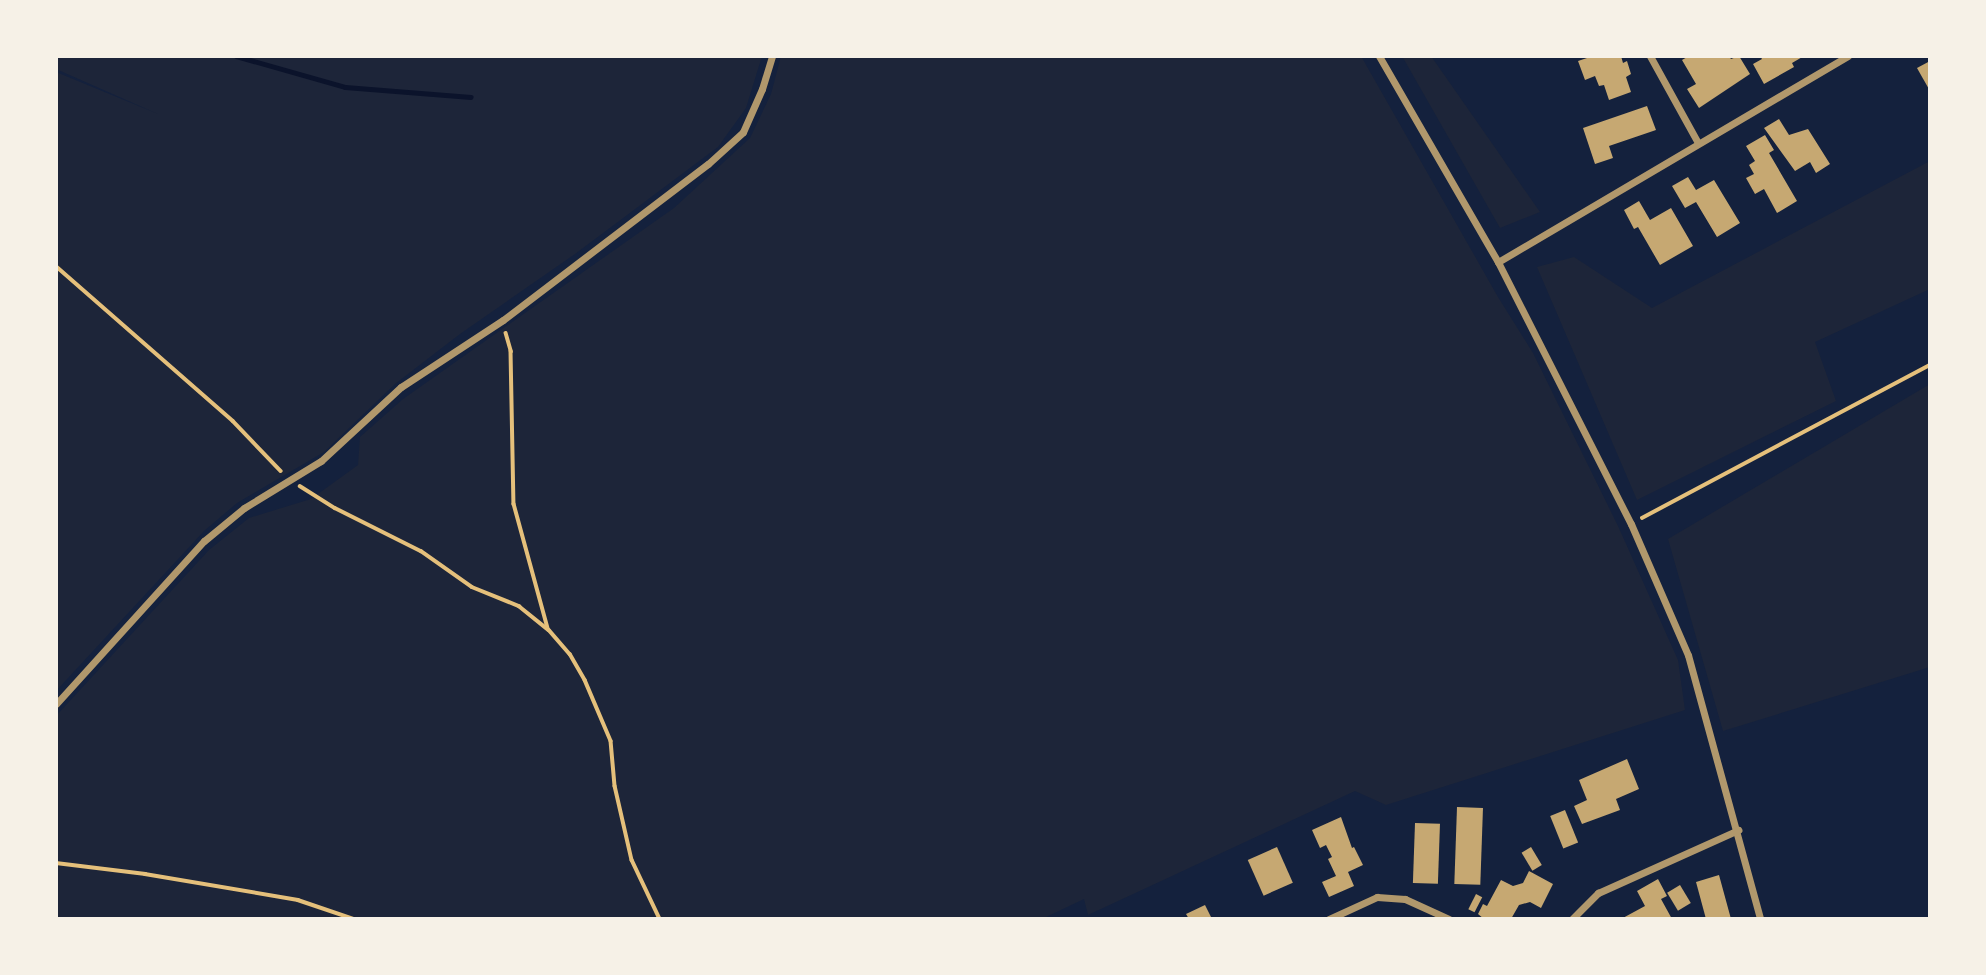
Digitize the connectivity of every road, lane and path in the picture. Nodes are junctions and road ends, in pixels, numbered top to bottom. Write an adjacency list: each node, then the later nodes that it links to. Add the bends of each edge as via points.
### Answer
1 (772, 56): 8 (street, via 743,132 708,164)
2 (1379, 56): 6 (street)
3 (1650, 56): 5 (street)
4 (1848, 56): 5 (street)
5 (1698, 144): 6 (street)
6 (1498, 262): 11 (street)
7 (56, 266): 10 (path, via 233,421)
8 (503, 320): 10 (street, via 401,387 321,461); 12 (path, via 511,351 514,504)
9 (1930, 365): 11 (path)
10 (290, 480): 12 (path, via 421,551 472,587 519,606); 13 (street, via 244,508 204,541)
11 (1631, 524): 14 (street, via 1688,654)
12 (549, 630): 17 (path, via 578,668 611,741 615,786 632,860)
13 (56, 704)
14 (1738, 830): 20 (street, via 1598,893); 21 (street)
15 (56, 863): 16 (path, via 298,900)
16 (354, 919)
17 (660, 919)
18 (1329, 919): 19 (street, via 1377,897 1405,899)
19 (1449, 919)
20 (1572, 919)
21 (1760, 919)

